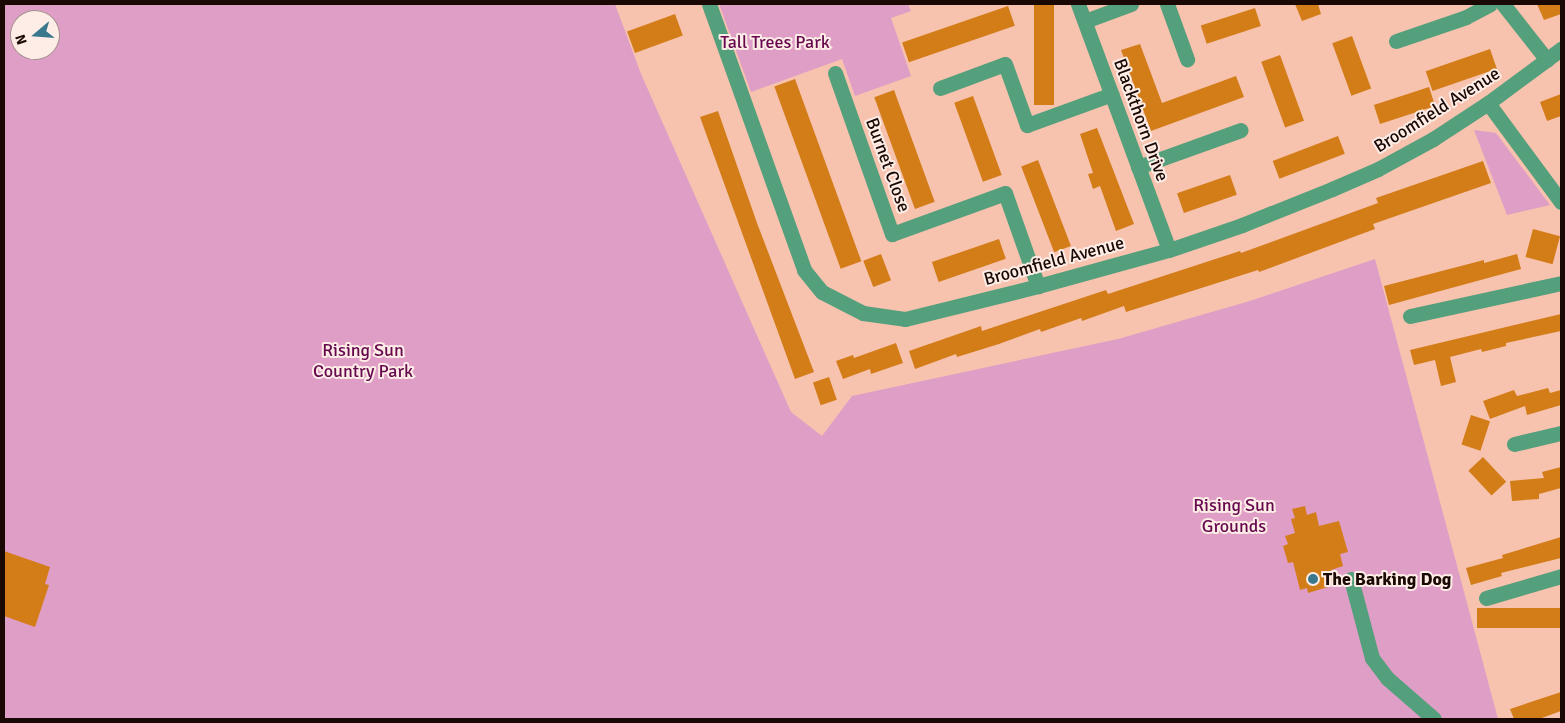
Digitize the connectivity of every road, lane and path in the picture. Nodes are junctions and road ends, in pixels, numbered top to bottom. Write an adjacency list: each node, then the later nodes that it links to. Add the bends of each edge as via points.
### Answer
1 (708, 4): 21 (street, Broomfield Avenue, via 804,270 822,292 863,313 905,319)
2 (1078, 4): 7 (street, Blackthorn Drive)
3 (1131, 4): 7 (street)
4 (1167, 4): 10 (street)
5 (1490, 4): 8 (street, via 1466,17)
6 (1503, 4): 11 (street)
7 (1085, 21): 14 (street, Blackthorn Drive)
8 (1396, 42)
9 (1561, 49): 11 (street, Broomfield Avenue)
10 (1187, 59)
11 (1547, 60): 15 (street, Broomfield Avenue)
12 (834, 73): 21 (street, Burnet Close, via 892,234 1005,193)
13 (940, 88): 14 (street, via 1005,64 1027,125)
14 (1112, 94): 17 (street, Blackthorn Drive)
15 (1488, 103): 18 (street); 19 (street, Broomfield Avenue, via 1433,139 1378,168 1242,224)
16 (1241, 130): 17 (street)
17 (1138, 167): 19 (street, Blackthorn Drive)
18 (1561, 202)
19 (1168, 250): 21 (street, Broomfield Avenue)
20 (1561, 283): 22 (street)
21 (1038, 286)
22 (1410, 316)
23 (1561, 433): 24 (street)
24 (1514, 444)
25 (1561, 576): 27 (street)
26 (1351, 579): 28 (street, via 1372,658 1387,678)
27 (1486, 598)
28 (1434, 719)

